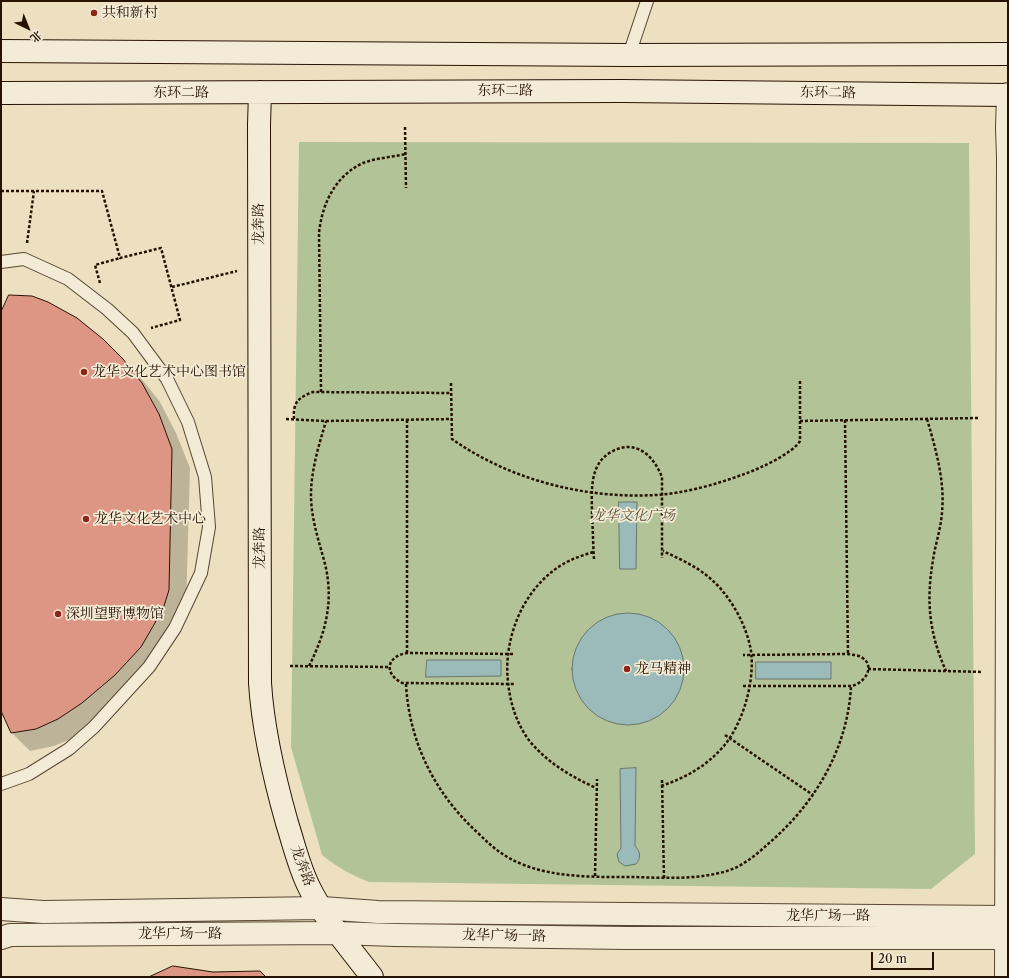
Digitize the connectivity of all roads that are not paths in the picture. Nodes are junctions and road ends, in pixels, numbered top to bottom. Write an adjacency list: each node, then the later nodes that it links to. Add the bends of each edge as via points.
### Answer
1 (647, 1): 4 (lane)
2 (1, 51): 4 (street)
3 (1008, 54): 4 (street)
4 (629, 55)
5 (260, 92): 6 (street, 东环二路); 7 (street, 东环二路); 10 (street, 龙奔路, via 262,710 269,754 299,862 309,888)
6 (1, 93)
7 (1008, 94): 12 (street)
8 (1, 262): 9 (lane, via 24,259 68,279 133,333 167,379 188,422 205,477 209,527 202,573 175,628 150,667 94,727 69,749 29,774)
9 (1, 784)
10 (322, 908): 11 (street, 龙华广场一路, via 43,912); 12 (street, 龙华广场一路, via 378,912); 13 (street, 龙奔路)
11 (1, 910)
12 (1007, 917): 15 (street)
13 (337, 933): 14 (street, 龙华广场一路, via 10,935); 15 (street, 龙华广场一路, via 604,937); 16 (street, 龙奔路)
14 (1, 938)
15 (1008, 938): 17 (street)
16 (372, 977)
17 (1006, 977)

